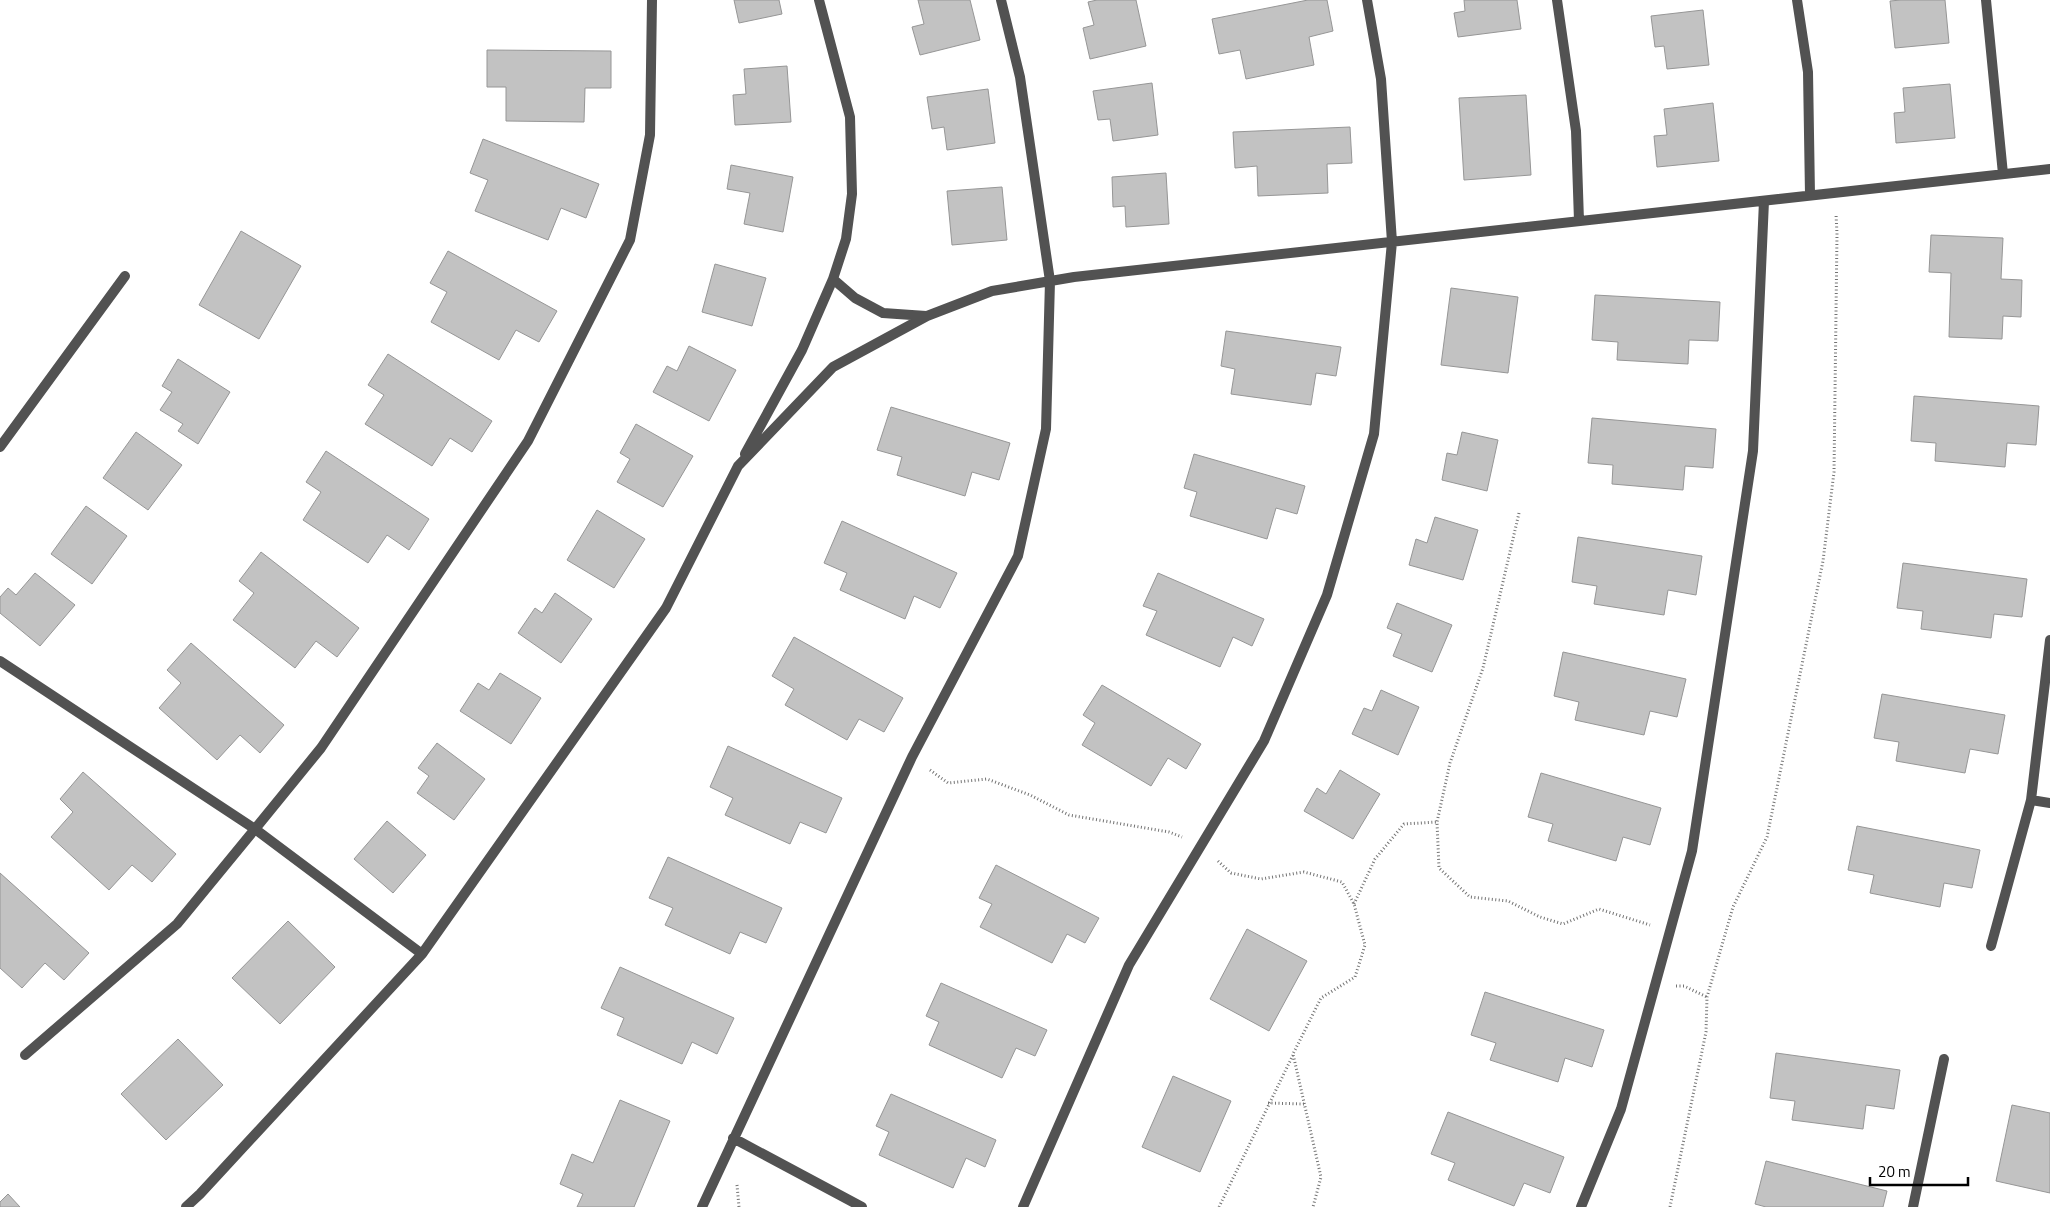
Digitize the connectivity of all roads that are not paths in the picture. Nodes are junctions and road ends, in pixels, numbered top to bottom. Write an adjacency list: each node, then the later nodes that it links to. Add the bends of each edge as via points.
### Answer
1 (652, 0): 24 (street, via 650,134 630,240 528,441 321,748)
2 (819, 0): 15 (street, via 850,117 852,194 846,239)
3 (1001, 0): 16 (street, via 1020,77)
4 (1367, 0): 13 (street, via 1381,79)
5 (1557, 0): 12 (street, via 1576,131)
6 (1797, 0): 10 (street, via 1808,72)
7 (1986, 0): 9 (street)
8 (2050, 168): 9 (street)
9 (2003, 174): 10 (street)
10 (1810, 196): 11 (street)
11 (1764, 200): 12 (street); 34 (street, via 1753,451 1692,851 1622,1109)
12 (1579, 221): 13 (street)
13 (1392, 242): 16 (street); 33 (street, via 1374,434 1327,595 1264,740 1129,965)
14 (125, 276): 18 (street)
15 (833, 279): 17 (street, via 855,298 883,313); 19 (street, via 802,350)
16 (1050, 281): 17 (street, via 992,291); 29 (street, via 1046,429 1018,556 912,757)
17 (927, 316): 19 (street, via 833,367)
18 (0, 447)
19 (738, 466): 26 (street, via 666,608)
20 (2050, 640): 22 (street)
21 (0, 661): 24 (street)
22 (2031, 800): 23 (street); 25 (street)
23 (2050, 803)
24 (255, 829): 26 (street); 27 (street, via 177,924)
25 (1991, 946)
26 (422, 954): 30 (street)
27 (25, 1055)
28 (1944, 1059): 35 (street)
29 (733, 1138): 31 (street); 32 (street)
30 (186, 1207)
31 (702, 1207)
32 (862, 1207)
33 (1024, 1207)
34 (1581, 1207)
35 (1913, 1207)

